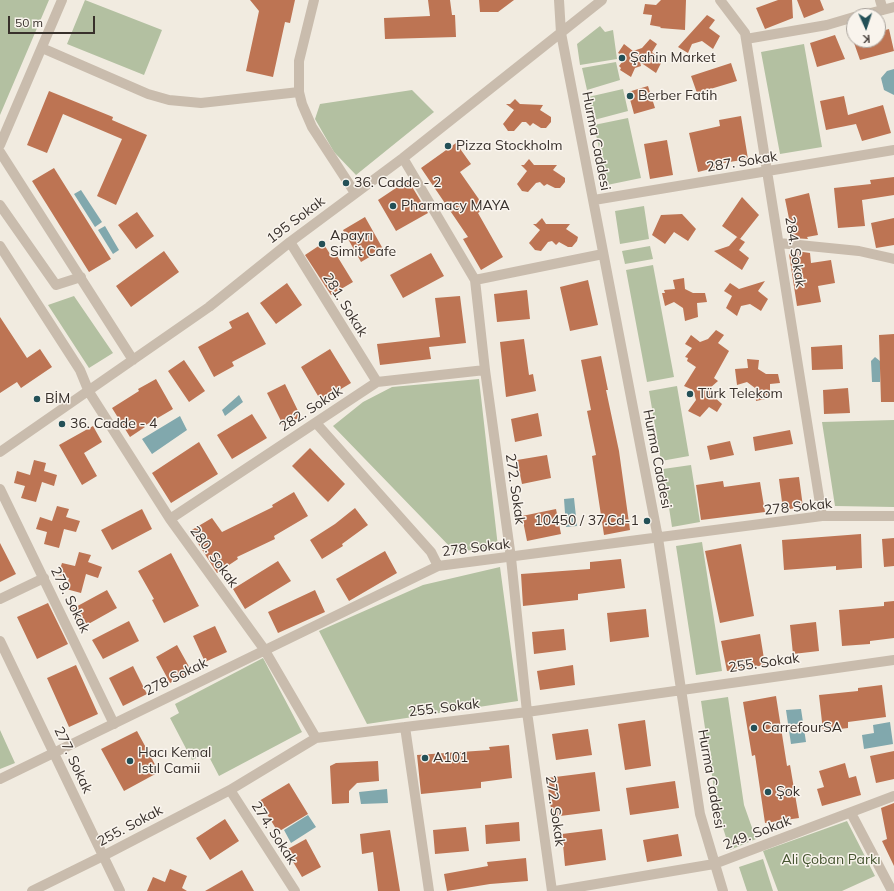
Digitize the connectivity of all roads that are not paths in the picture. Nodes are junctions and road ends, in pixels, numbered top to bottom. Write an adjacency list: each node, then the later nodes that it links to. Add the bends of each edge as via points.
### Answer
1 (62, 0): 11 (street)
2 (314, 0): 12 (street, via 299,61)
3 (559, 0): 9 (street, Hurma Caddesi)
4 (602, 0): 9 (street, 195 Sokak)
5 (720, 0): 10 (street, 284. Sokak, via 745,33)
6 (882, 5): 7 (street)
7 (894, 7)
8 (846, 19): 10 (street)
9 (561, 33): 16 (street, 195 Sokak); 19 (street, Hurma Caddesi)
10 (746, 39): 17 (street, 284. Sokak)
11 (42, 48): 12 (street, via 148,94 169,100 201,103); 13 (street)
12 (299, 92): 18 (street, via 312,127)
13 (0, 145)
14 (894, 150): 17 (street, 287. Sokak)
15 (0, 152): 26 (street)
16 (403, 158): 18 (street, 195 Sokak); 27 (street, 272. Sokak)
17 (768, 171): 19 (street, 287. Sokak); 22 (street, 284. Sokak)
18 (355, 193): 21 (street, 195 Sokak)
19 (594, 200): 24 (street, Hurma Caddesi)
20 (0, 205): 26 (street, via 56,285)
21 (290, 242): 28 (street, 195 Sokak, via 209,307); 30 (street, 281. Sokak)
22 (779, 243): 25 (street, via 859,251); 35 (street, 284. Sokak)
23 (0, 246): 31 (street, 280. Sokak, via 80,370)
24 (603, 254): 27 (street); 38 (street, Hurma Caddesi)
25 (894, 259)
26 (81, 277): 28 (street)
27 (475, 280): 29 (street, 272. Sokak)
28 (134, 360): 31 (street, 195 Sokak)
29 (485, 370): 30 (street, 282. Sokak); 39 (street, 272. Sokak)
30 (377, 382): 32 (street, 282. Sokak)
31 (88, 392): 33 (street, 195 Sokak); 37 (street, 280. Sokak)
32 (316, 423): 37 (street, 282. Sokak); 40 (street, via 431,552)
33 (0, 452)
34 (0, 488): 41 (street, 279. Sokak)
35 (822, 516): 36 (street, 278 Sokak); 38 (street, 278 Sokak)
36 (894, 516)
37 (170, 519): 44 (street, 280. Sokak)
38 (658, 538): 39 (street, 278 Sokak); 46 (street, Hurma Caddesi)
39 (511, 558): 40 (street, 278 Sokak); 47 (street, 272. Sokak)
40 (438, 566): 44 (street, 278 Sokak)
41 (44, 578): 42 (street); 48 (street, 279. Sokak)
42 (0, 599)
43 (0, 641): 51 (street, 277. Sokak)
44 (264, 649): 48 (street, 278 Sokak); 50 (street, 280. Sokak)
45 (894, 660): 46 (street, 255. Sokak)
46 (682, 689): 47 (street, 255. Sokak); 57 (street, Hurma Caddesi, via 700,814)
47 (528, 712): 49 (street, 255. Sokak); 62 (street, 272. Sokak)
48 (114, 724): 51 (street, 278 Sokak)
49 (405, 727): 50 (street, 255. Sokak); 61 (street)
50 (316, 738): 53 (street, 255. Sokak)
51 (54, 752): 52 (street, 278 Sokak); 56 (street, 277. Sokak)
52 (0, 778)
53 (230, 790): 56 (street, 255. Sokak); 60 (street, 274. Sokak)
54 (894, 796): 55 (street, 249. Sokak)
55 (851, 813): 57 (street, 249. Sokak); 64 (street)
56 (103, 856): 58 (street, 255. Sokak); 59 (street, 277. Sokak)
57 (714, 864): 62 (street, 249. Sokak); 63 (street, Hurma Caddesi)
58 (32, 891)
59 (120, 891)
60 (295, 891)
61 (429, 891)
62 (553, 891)
63 (722, 891)
64 (892, 891)

